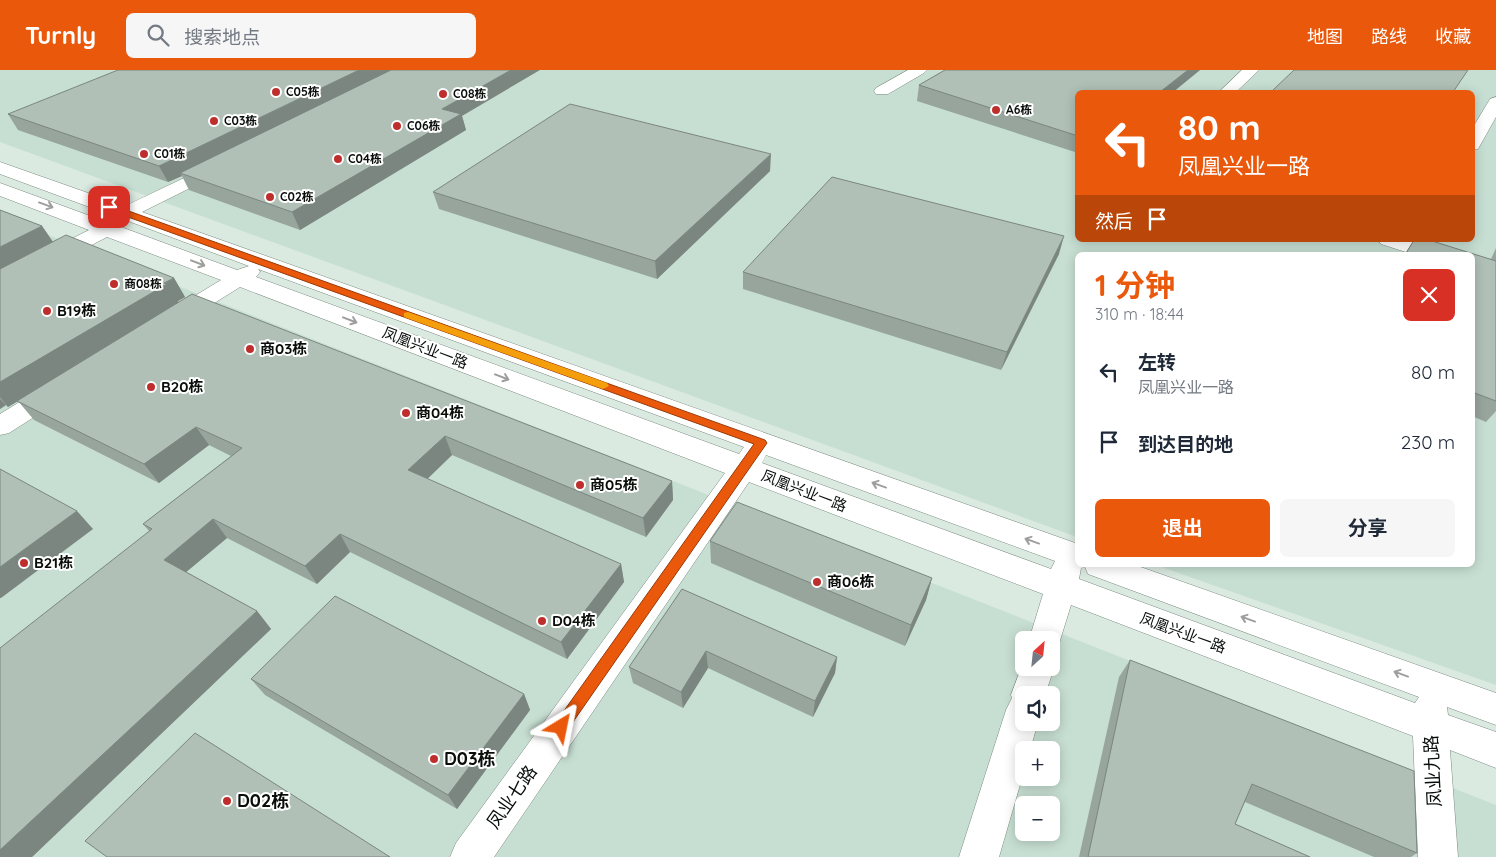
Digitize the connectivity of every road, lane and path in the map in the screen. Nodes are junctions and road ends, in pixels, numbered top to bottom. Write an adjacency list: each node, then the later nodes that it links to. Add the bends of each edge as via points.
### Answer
1 (919, 70): 4 (street)
2 (1251, 70): 3 (street)
3 (1228, 90)
4 (882, 91)
5 (1496, 102): 6 (street)
6 (1475, 140)
7 (233, 160): 9 (street)
8 (2, 175): 9 (street, 凤凰兴业一路)
9 (117, 221): 12 (street, 凤凰兴业一路); 13 (street, 凤凰兴业一路, one-way to 13); 14 (street)
10 (1394, 242): 11 (street, via 1416,249)
11 (1420, 242)
12 (263, 263): 13 (street); 18 (street, 凤凰兴业一路)
13 (238, 278): 15 (street); 18 (street, 凤凰兴业一路, one-way to 18)
14 (0, 284)
15 (156, 329)
16 (74, 380): 17 (street)
17 (0, 426)
18 (752, 455): 19 (street, 凤凰兴业一路, one-way to 18); 22 (street, 凤凰兴业一路); 29 (street, 凤业七路)
19 (1075, 557)
20 (1076, 567): 22 (street)
21 (1104, 567): 24 (street, 凤凰兴业一路, one-way to 21)
22 (1061, 587): 23 (street); 26 (street, 凤凰兴业一路)
23 (1048, 631)
24 (1428, 684): 25 (street, 凤凰兴业一路); 26 (street, 凤业九路)
25 (1496, 709)
26 (1430, 725): 28 (street, 凤凰兴业一路); 31 (street, 凤业九路)
27 (1018, 731): 30 (street)
28 (1496, 750)
29 (470, 857)
30 (979, 857)
31 (1438, 857)

